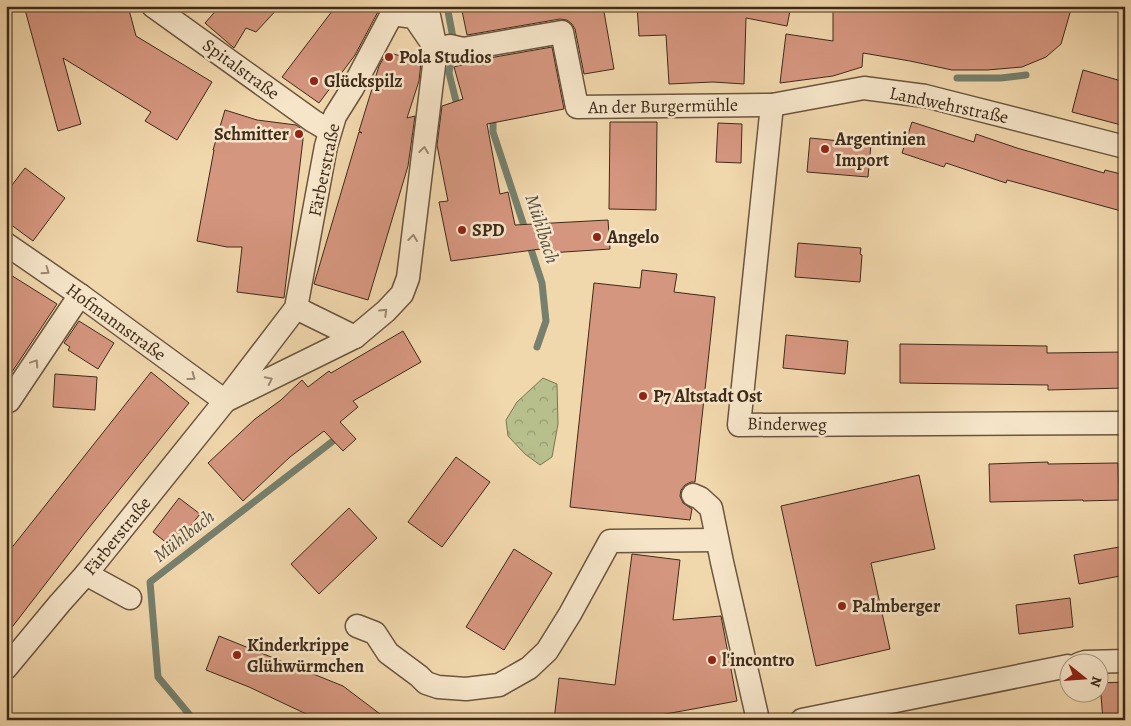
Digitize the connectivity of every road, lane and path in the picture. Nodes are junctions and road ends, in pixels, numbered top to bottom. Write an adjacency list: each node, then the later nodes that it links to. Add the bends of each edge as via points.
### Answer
1 (153, 6): 6 (street, Spitalstraße, via 312,121)
2 (427, 6): 4 (street, Färberstraße)
3 (394, 10): 4 (street, Färberstraße, via 414,17); 6 (street, Färberstraße)
4 (450, 48): 5 (street, An der Burgermühle, via 562,32 577,107); 11 (street, Färberstraße, one-way to 4, via 402,294 408,278)
5 (772, 105): 7 (street, Landwehrstraße, via 864,88 925,96); 14 (street, Binderweg, via 739,425)
6 (330, 130): 10 (street, Färberstraße)
7 (1125, 147)
8 (6, 244): 9 (street, Hofmannstraße, one-way to 9)
9 (80, 295): 12 (street, one-way to 9, via 9,401); 13 (street, Hofmannstraße, one-way to 13)
10 (296, 308): 11 (street); 13 (street, Färberstraße)
11 (355, 338): 13 (street, Färberstraße, one-way to 11)
12 (6, 399)
13 (225, 401): 17 (street, Färberstraße)
14 (1125, 423)
15 (693, 495): 16 (street, via 711,508)
16 (717, 540): 19 (street, via 610,541 546,651 529,668 499,685 466,689 426,683 388,654 376,633); 25 (street)
17 (86, 574): 18 (street); 22 (street, Färberstraße)
18 (130, 598)
19 (357, 626)
20 (1108, 661): 21 (street)
21 (1125, 661)
22 (6, 668)
23 (1058, 668): 24 (street)
24 (847, 715): 26 (street)
25 (758, 720)
26 (802, 720)

